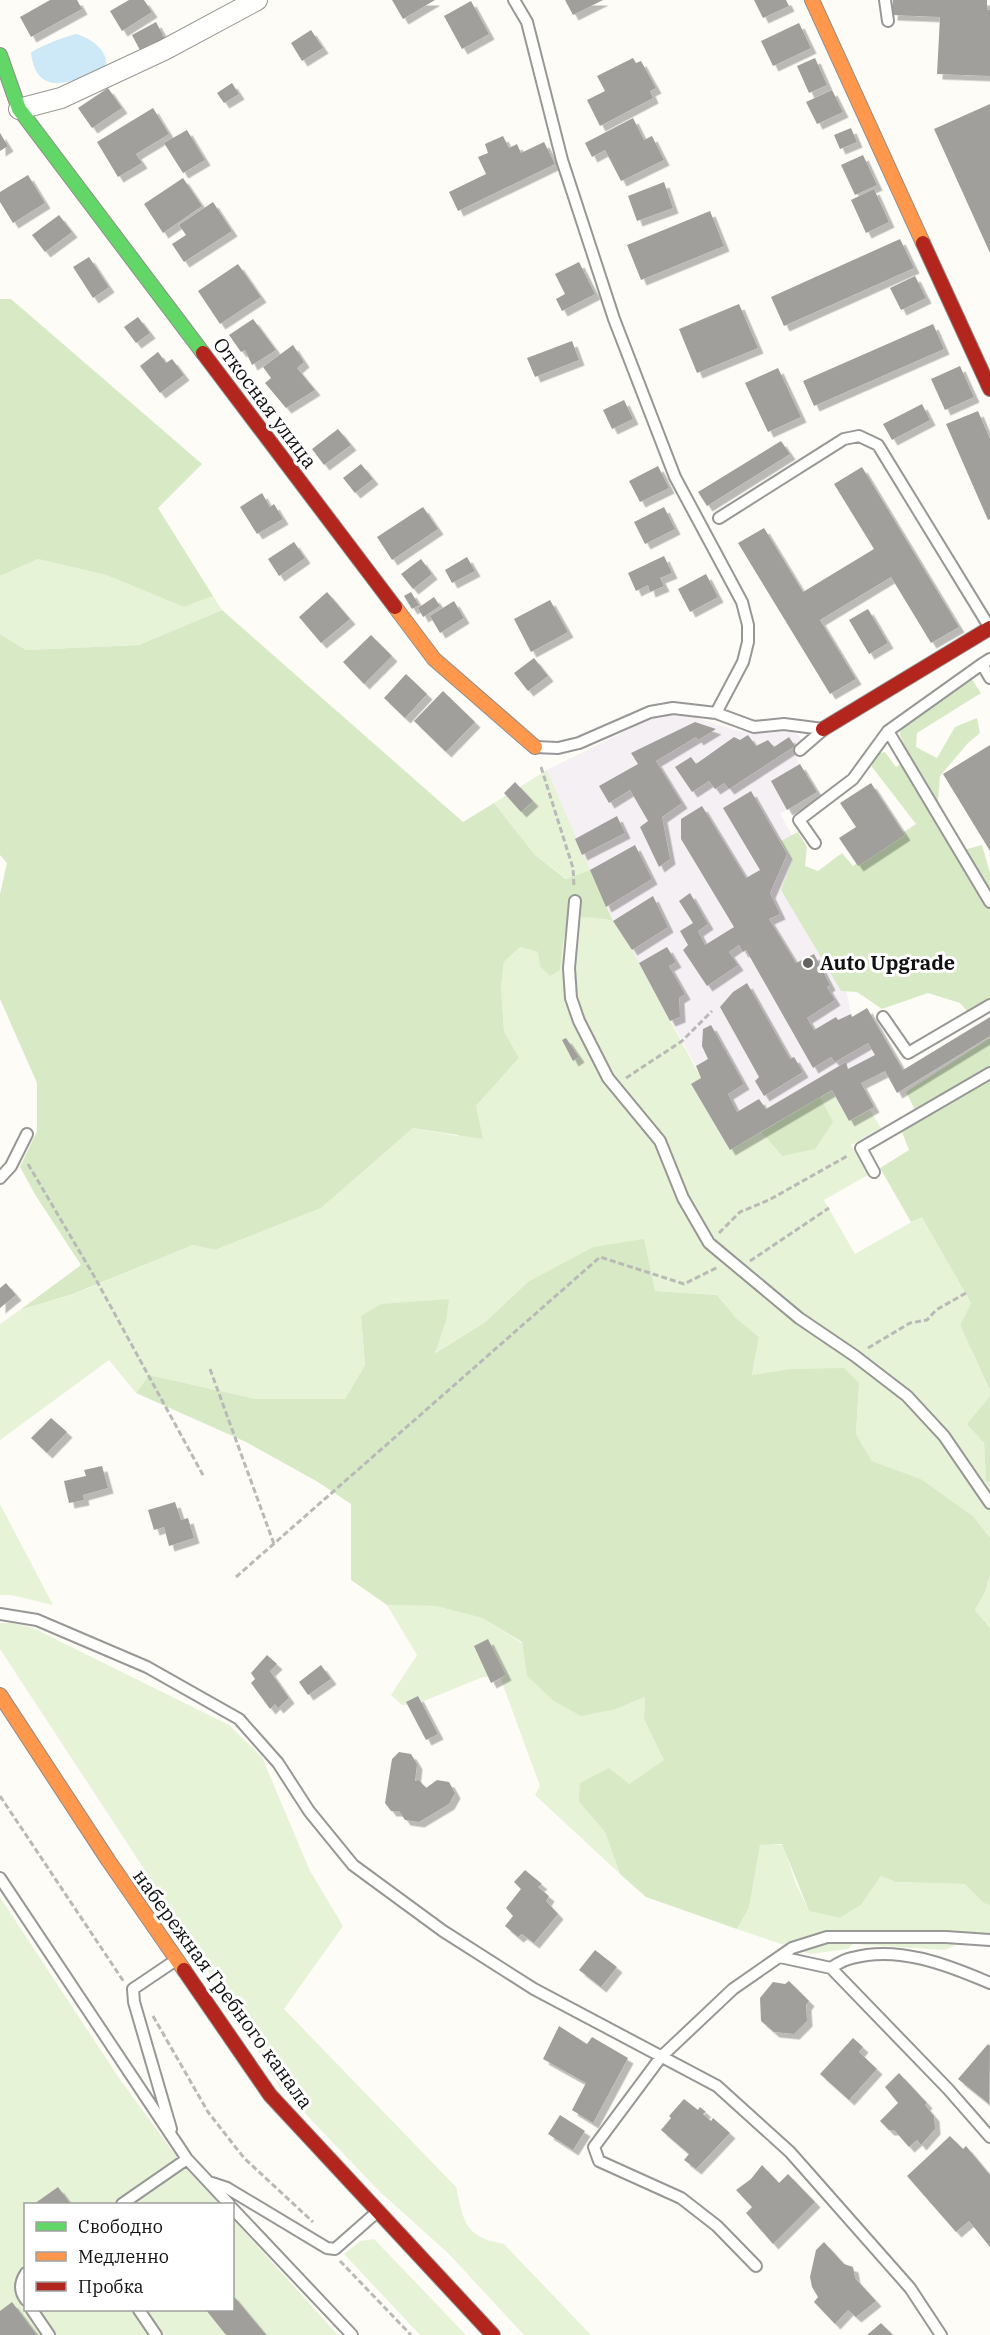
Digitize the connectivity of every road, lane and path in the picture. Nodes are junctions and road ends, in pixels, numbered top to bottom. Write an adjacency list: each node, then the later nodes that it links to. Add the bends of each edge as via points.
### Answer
1 (257, 0): 7 (street, via 164,50 61,98)
2 (514, 0): 13 (lane, via 527,22 562,160 614,319 675,477 742,602 748,642 743,662)
3 (812, 0): 8 (street)
4 (885, 0): 5 (lane)
5 (888, 21)
6 (0, 55): 7 (street, Откосная улица)
7 (19, 109): 16 (street, Откосная улица, via 434,660)
8 (990, 389)
9 (719, 518): 10 (lane, via 844,439 859,436 878,445)
10 (990, 628): 14 (street)
11 (986, 662): 12 (lane); 15 (lane)
12 (990, 678)
13 (716, 713): 14 (lane, via 754,728 784,724); 16 (lane, via 673,708 650,712 579,743 558,748)
14 (823, 729): 17 (lane)
15 (888, 731): 18 (lane, via 853,778 799,820); 20 (lane)
16 (535, 747): 19 (path, via 573,868)
17 (801, 750)
18 (815, 843)
19 (575, 901): 25 (lane, via 569,968 571,998)
20 (990, 902)
21 (990, 1005): 23 (lane, via 908,1053)
22 (712, 1011): 25 (path, via 682,1041)
23 (883, 1017)
24 (990, 1073): 27 (lane)
25 (614, 1086): 32 (lane, via 660,1141 683,1198)
26 (27, 1134): 28 (lane)
27 (861, 1148): 29 (lane); 32 (path, via 740,1212)
28 (20, 1149): 30 (lane); 37 (path)
29 (874, 1172)
30 (0, 1178)
31 (829, 1208): 33 (path)
32 (710, 1243): 33 (lane)
33 (735, 1265): 35 (lane, via 799,1318); 39 (path, via 684,1284 600,1257)
34 (966, 1293): 35 (path, via 936,1310 927,1320 910,1323)
35 (855, 1356): 38 (lane, via 907,1396 944,1436)
36 (210, 1370): 39 (path)
37 (204, 1477)
38 (990, 1503)
39 (274, 1544): 40 (path)
40 (236, 1577)
41 (0, 1614): 51 (lane, via 37,1620 147,1667 239,1719 278,1763 309,1811 353,1865 442,1931 534,1989)
42 (0, 1695): 47 (street, набережная Гребного канала)
43 (0, 1796): 50 (path, via 124,1982)
44 (0, 1878): 53 (lane)
45 (990, 1940): 46 (lane, via 827,1937 792,1948)
46 (780, 1957): 48 (lane); 51 (lane, via 733,1989)
47 (176, 1959): 50 (lane); 59 (street, набережная Гребного канала, via 270,2095)
48 (831, 1968): 49 (lane, via 851,1958 914,1956); 52 (lane)
49 (990, 1983)
50 (133, 1989): 53 (lane); 60 (path, via 143,1998 207,2112 244,2158)
51 (661, 2057): 62 (lane, via 594,2147 599,2161 681,2198 717,2226); 72 (lane, via 717,2086 790,2152 910,2288)
52 (990, 2137)
53 (173, 2138): 54 (lane)
54 (187, 2159): 55 (lane); 56 (lane)
55 (209, 2182): 57 (lane); 61 (lane, via 227,2188 327,2248)
56 (126, 2203)
57 (228, 2203)
58 (234, 2209): 69 (lane)
59 (377, 2212): 61 (lane); 71 (street, набережная Гребного канала)
60 (316, 2225)
61 (335, 2249): 70 (path, via 338,2259)
62 (756, 2266)
63 (24, 2277): 64 (lane, via 20,2284)
64 (24, 2298)
65 (33, 2311): 67 (lane)
66 (140, 2311): 68 (lane)
67 (49, 2335)
68 (156, 2335)
69 (352, 2335)
70 (411, 2335)
71 (493, 2335)
72 (941, 2335)

